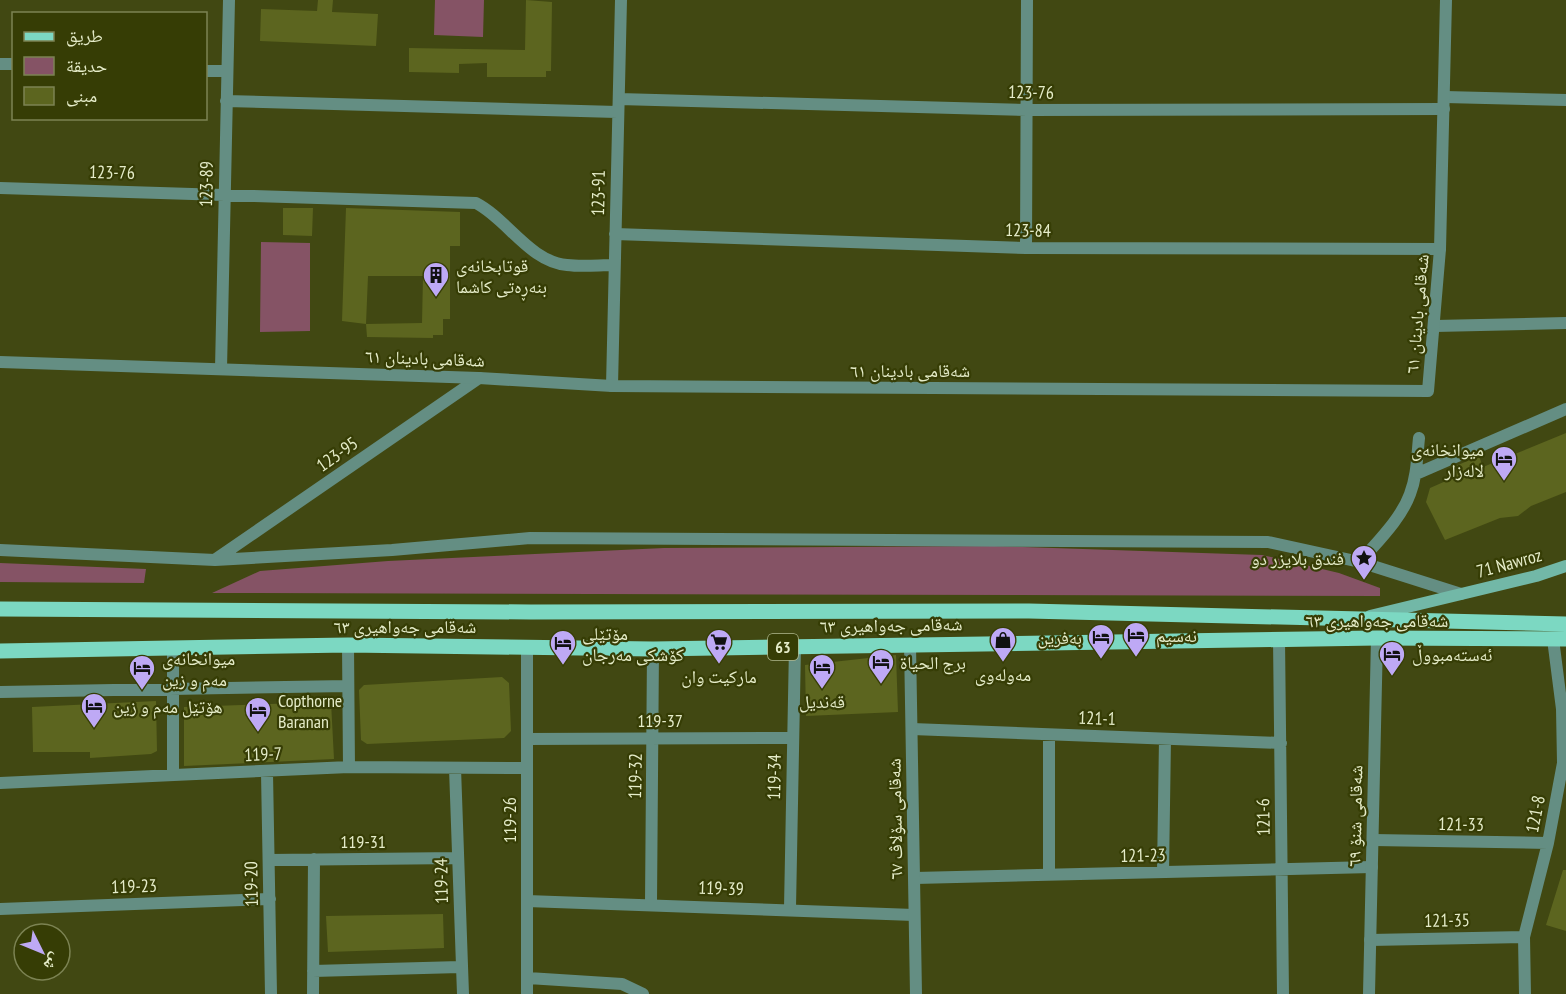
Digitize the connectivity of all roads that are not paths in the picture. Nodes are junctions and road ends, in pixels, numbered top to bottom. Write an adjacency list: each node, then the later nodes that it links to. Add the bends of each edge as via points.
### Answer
1 (230, 0): 6 (street, 123-89)
2 (621, 0): 7 (street, 123-91)
3 (1027, 0): 11 (street)
4 (1446, 0): 10 (street, شەقامی بادینان ٦١)
5 (207, 70): 6 (street)
6 (227, 71): 9 (street, 123-89)
7 (619, 99): 11 (street, 123-76); 12 (street, 123-91)
8 (1566, 100): 10 (street, 123-76)
9 (226, 101): 12 (street); 14 (street, 123-89)
10 (1444, 103): 11 (street, 123-76); 17 (street, شەقامی بادینان ٦١)
11 (1027, 110): 16 (street)
12 (617, 112): 15 (street, 123-91)
13 (0, 188): 14 (street, 123-76)
14 (224, 193): 18 (street, 123-76, via 477,203 543,257 566,266); 22 (street, 123-89)
15 (615, 234): 16 (street, 123-84); 18 (street, 123-91)
16 (1026, 248): 17 (street, 123-84)
17 (1440, 249): 20 (street, شەقامی بادینان ٦١)
18 (614, 265): 24 (street, 123-91)
19 (1566, 323): 20 (street)
20 (1436, 326): 24 (street, شەقامی بادینان ٦١, via 1428,391)
21 (0, 362): 22 (street, شەقامی بادینان ٦١)
22 (221, 369): 23 (street, شەقامی بادینان ٦١)
23 (479, 378): 24 (street, شەقامی بادینان ٦١); 29 (street, 123-95)
24 (612, 386)
25 (1566, 409): 27 (street)
26 (1419, 438): 27 (street)
27 (1416, 474): 30 (street, via 1410,496)
28 (0, 550): 29 (street)
29 (215, 560): 30 (street, via 542,538 1268,542)
30 (1360, 562): 32 (street)
31 (1566, 566): 32 (main road, 71 Nawroz)
32 (1461, 594): 34 (main road, 71 Nawroz)
33 (0, 609): 34 (main road, شەقامی جەواهیری ٦٣ / 63, via 1029,611)
34 (1357, 619): 35 (main road, شەقامی جەواهیری ٦٣ / 63)
35 (1455, 622): 36 (main road, شەقامی جەواهیری ٦٣ / 63); 39 (main road)
36 (1566, 624)
37 (1377, 638): 38 (main road, شەقامی جەواهیری ٦٣ / 63); 39 (main road, شەقامی جەواهیری ٦٣ / 63); 67 (street, شەقامی شنۆ ٦٩)
38 (1279, 639): 41 (main road, شەقامی جەواهیری ٦٣ / 63); 59 (street, 121-6)
39 (1454, 639): 40 (main road, شەقامی جەواهیری ٦٣ / 63)
40 (1560, 639): 48 (street, 121-8)
41 (910, 644): 44 (main road, شەقامی جەواهیری ٦٣ / 63); 53 (street, شەقامی سۆلاڤ ٦٧)
42 (348, 645): 43 (main road, شەقامی جەواهیری ٦٣ / 63); 45 (main road, شەقامی جەواهیری ٦٣ / 63); 49 (street)
43 (527, 645): 46 (main road, شەقامی جەواهیری ٦٣ / 63); 57 (street, 119-26)
44 (795, 646): 46 (main road, شەقامی جەواهیری ٦٣ / 63); 56 (street, 119-34)
45 (173, 649): 47 (main road, شەقامی جەواهیری ٦٣ / 63); 50 (street)
46 (653, 649): 55 (street, 119-32)
47 (0, 651)
48 (1561, 656): 52 (street, 121-8)
49 (348, 686): 50 (street); 61 (street)
50 (173, 690): 51 (street); 65 (street)
51 (0, 692)
52 (1564, 709): 60 (street, 121-8)
53 (912, 729): 54 (street, 121-1); 76 (street, شەقامی سۆلاڤ ٦٧)
54 (1049, 735): 58 (street, 121-1); 75 (street)
55 (654, 738): 56 (street, 119-37); 57 (street, 119-37); 79 (street, 119-32)
56 (793, 738): 80 (street, 119-34)
57 (527, 739): 63 (street, 119-26)
58 (1165, 739): 59 (street, 121-1); 74 (street)
59 (1281, 743): 73 (street, 121-6)
60 (1565, 766): 68 (street, 121-8)
61 (349, 767): 62 (street, 119-7); 64 (street, 119-7)
62 (455, 768): 63 (street, 119-7); 69 (street, 119-24)
63 (527, 768): 78 (street, 119-26)
64 (267, 773): 65 (street, 119-7); 70 (street, 119-20)
65 (173, 774): 66 (street, 119-7)
66 (0, 783)
67 (1373, 840): 68 (street, 121-33); 72 (street, شەقامی شنۆ ٦٩)
68 (1548, 843): 83 (street, 121-8)
69 (458, 858): 71 (street, 119-31); 85 (street, 119-24)
70 (269, 860): 71 (street, 119-31); 77 (street, 119-20)
71 (314, 860): 86 (street)
72 (1372, 867): 73 (street, 121-23); 84 (street, شەقامی شنۆ ٦٩)
73 (1282, 869): 74 (street, 121-23); 94 (street, 121-6)
74 (1163, 872): 75 (street, 121-23)
75 (1049, 875): 76 (street, 121-23)
76 (915, 878): 82 (street, شەقامی سۆلاڤ ٦٧)
77 (270, 899): 81 (street, 119-23); 88 (street, 119-20)
78 (527, 901): 79 (street, 119-39); 87 (street, 119-26)
79 (651, 904): 80 (street, 119-39)
80 (790, 908): 82 (street, 119-39)
81 (0, 909)
82 (914, 915): 93 (street, شەقامی سۆلاڤ ٦٧)
83 (1524, 937): 84 (street, 121-35); 96 (street, 121-8)
84 (1370, 940): 95 (street, شەقامی شنۆ ٦٩)
85 (460, 967): 86 (street); 90 (street, 119-24)
86 (314, 971): 89 (street)
87 (528, 978): 91 (street, 119-26); 92 (street, via 622,984)
88 (272, 994)
89 (314, 994)
90 (463, 994)
91 (527, 994)
92 (643, 994)
93 (916, 994)
94 (1283, 994)
95 (1369, 994)
96 (1525, 994)

